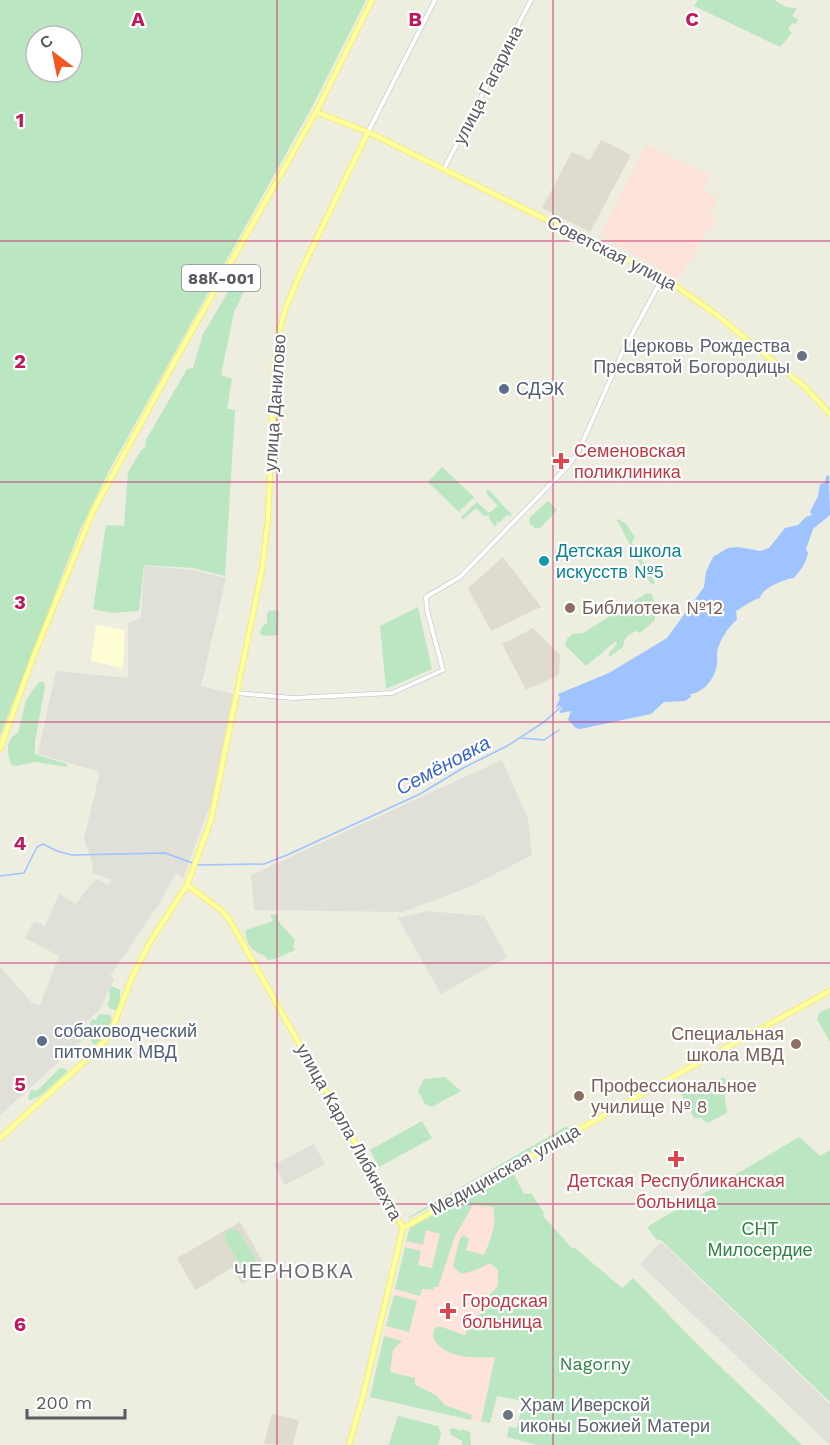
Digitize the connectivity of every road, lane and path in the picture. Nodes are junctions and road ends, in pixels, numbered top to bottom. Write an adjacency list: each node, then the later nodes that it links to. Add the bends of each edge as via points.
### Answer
1 (372, 0): 4 (main road, 88К-001)
2 (435, 0): 5 (street, улица Данилово)
3 (531, 0): 6 (street, улица Гагарина)
4 (316, 112): 5 (main road, Советская улица); 10 (main road, 88К-001, via 93,511)
5 (368, 132): 6 (main road, Советская улица); 9 (main road, улица Данилово, via 303,267 280,329 265,549)
6 (444, 169): 7 (main road, Советская улица)
7 (663, 277): 8 (main road, Советская улица, via 784,369); 9 (street, via 569,465 460,577 426,597 443,670 392,693 293,698)
8 (830, 414)
9 (237, 693): 11 (main road, улица Данилово, via 215,806)
10 (0, 749)
11 (187, 885): 13 (main road, улица Данилово, via 146,950 106,1039); 14 (main road, улица Карла Либкнехта, via 229,919)
12 (830, 992): 14 (main road, Медицинская улица)
13 (0, 1138)
14 (403, 1228): 15 (main road, улица Карла Либкнехта)
15 (349, 1445)

